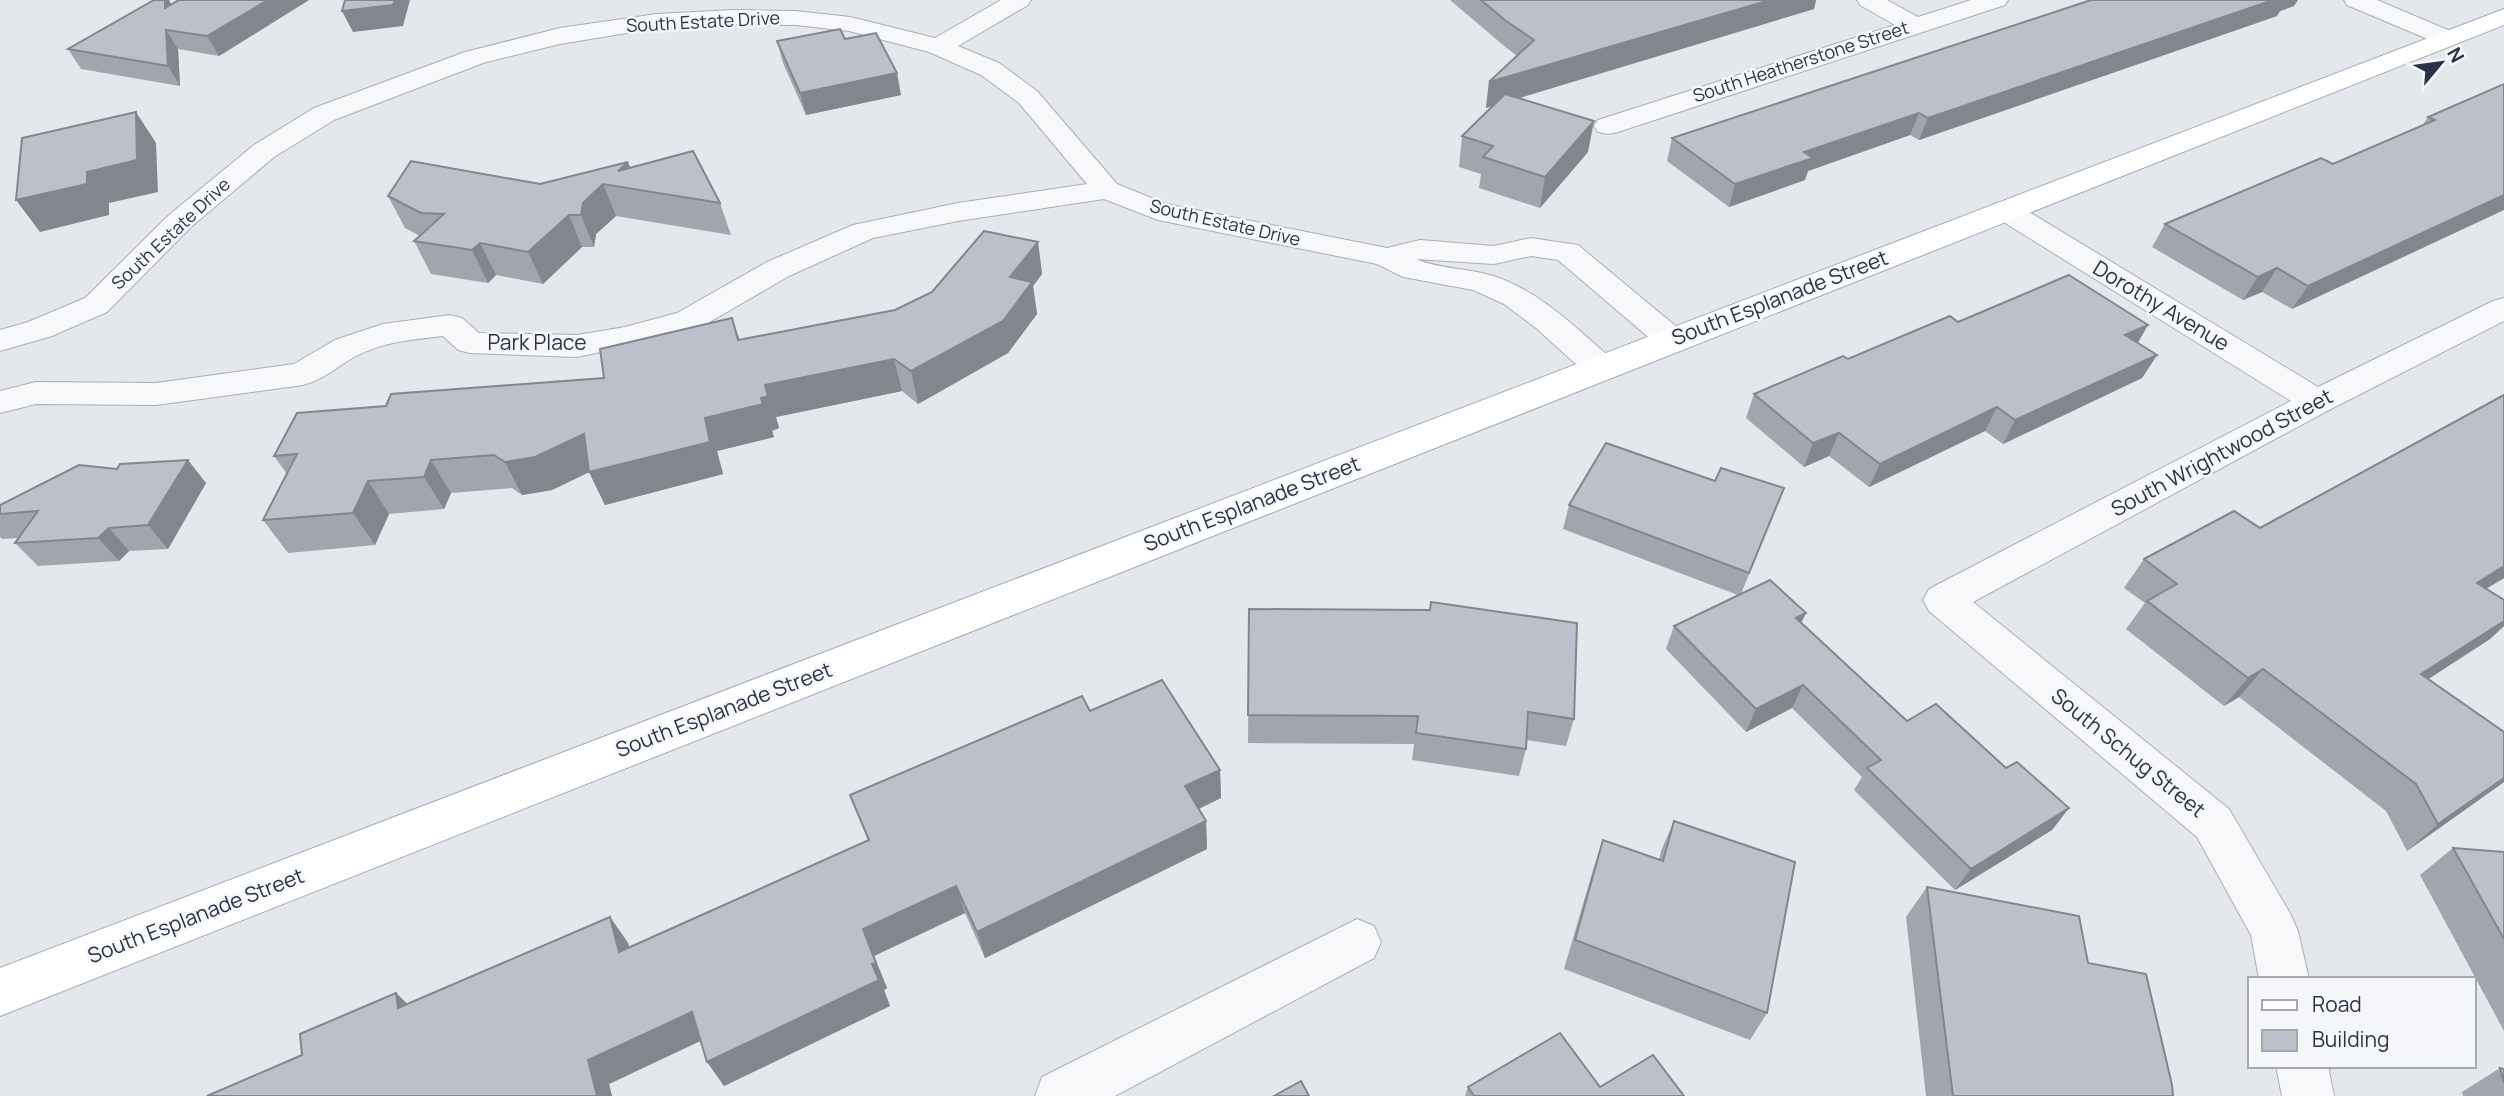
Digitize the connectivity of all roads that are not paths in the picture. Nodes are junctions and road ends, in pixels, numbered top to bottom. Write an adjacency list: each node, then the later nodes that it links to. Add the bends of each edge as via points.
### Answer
1 (1019, 0): 8 (street)
2 (1869, 0): 6 (street)
3 (1996, 0): 6 (street, South Heatherstone Street)
4 (2356, 0): 7 (street)
5 (2504, 16): 7 (main road, South Esplanade Street)
6 (1914, 25): 9 (street, South Heatherstone Street)
7 (2446, 38): 11 (main road, South Esplanade Street)
8 (938, 47): 10 (street, South Estate Drive, via 990,69 1028,97); 17 (street, South Estate Drive, via 850,24 733,17 657,21 572,34 474,57 324,114 264,151 180,221 96,305)
9 (1608, 126)
10 (1107, 190): 13 (street, South Estate Drive, via 1158,211); 19 (street, Park Place, via 864,231 778,269 689,320 625,337 577,346 470,343 450,325 395,331 347,347 303,374 156,394 36,393)
11 (2005, 210): 16 (main road, South Esplanade Street); 20 (street, Dorothy Avenue)
12 (1500, 254): 13 (street, South Estate Drive, via 1420,249); 14 (street); 16 (street, South Estate Drive, via 1531,247 1567,252)
13 (1386, 257): 14 (street, South Estate Drive, via 1414,270)
14 (1488, 285): 18 (street, South Estate Drive, via 1515,297 1548,321)
15 (2504, 308): 20 (street, South Wrightwood Street)
16 (1672, 340): 18 (main road, South Esplanade Street)
17 (0, 341)
18 (1601, 368): 24 (main road, South Esplanade Street)
19 (0, 402)
20 (2317, 402): 21 (street, South Wrightwood Street)
21 (1942, 600): 23 (street, South Schug Street, via 2213,823 2274,931)
22 (1357, 942): 26 (street)
23 (2284, 977)
24 (0, 992)
25 (2302, 1068): 27 (street)
26 (1061, 1096)
27 (2308, 1096)

